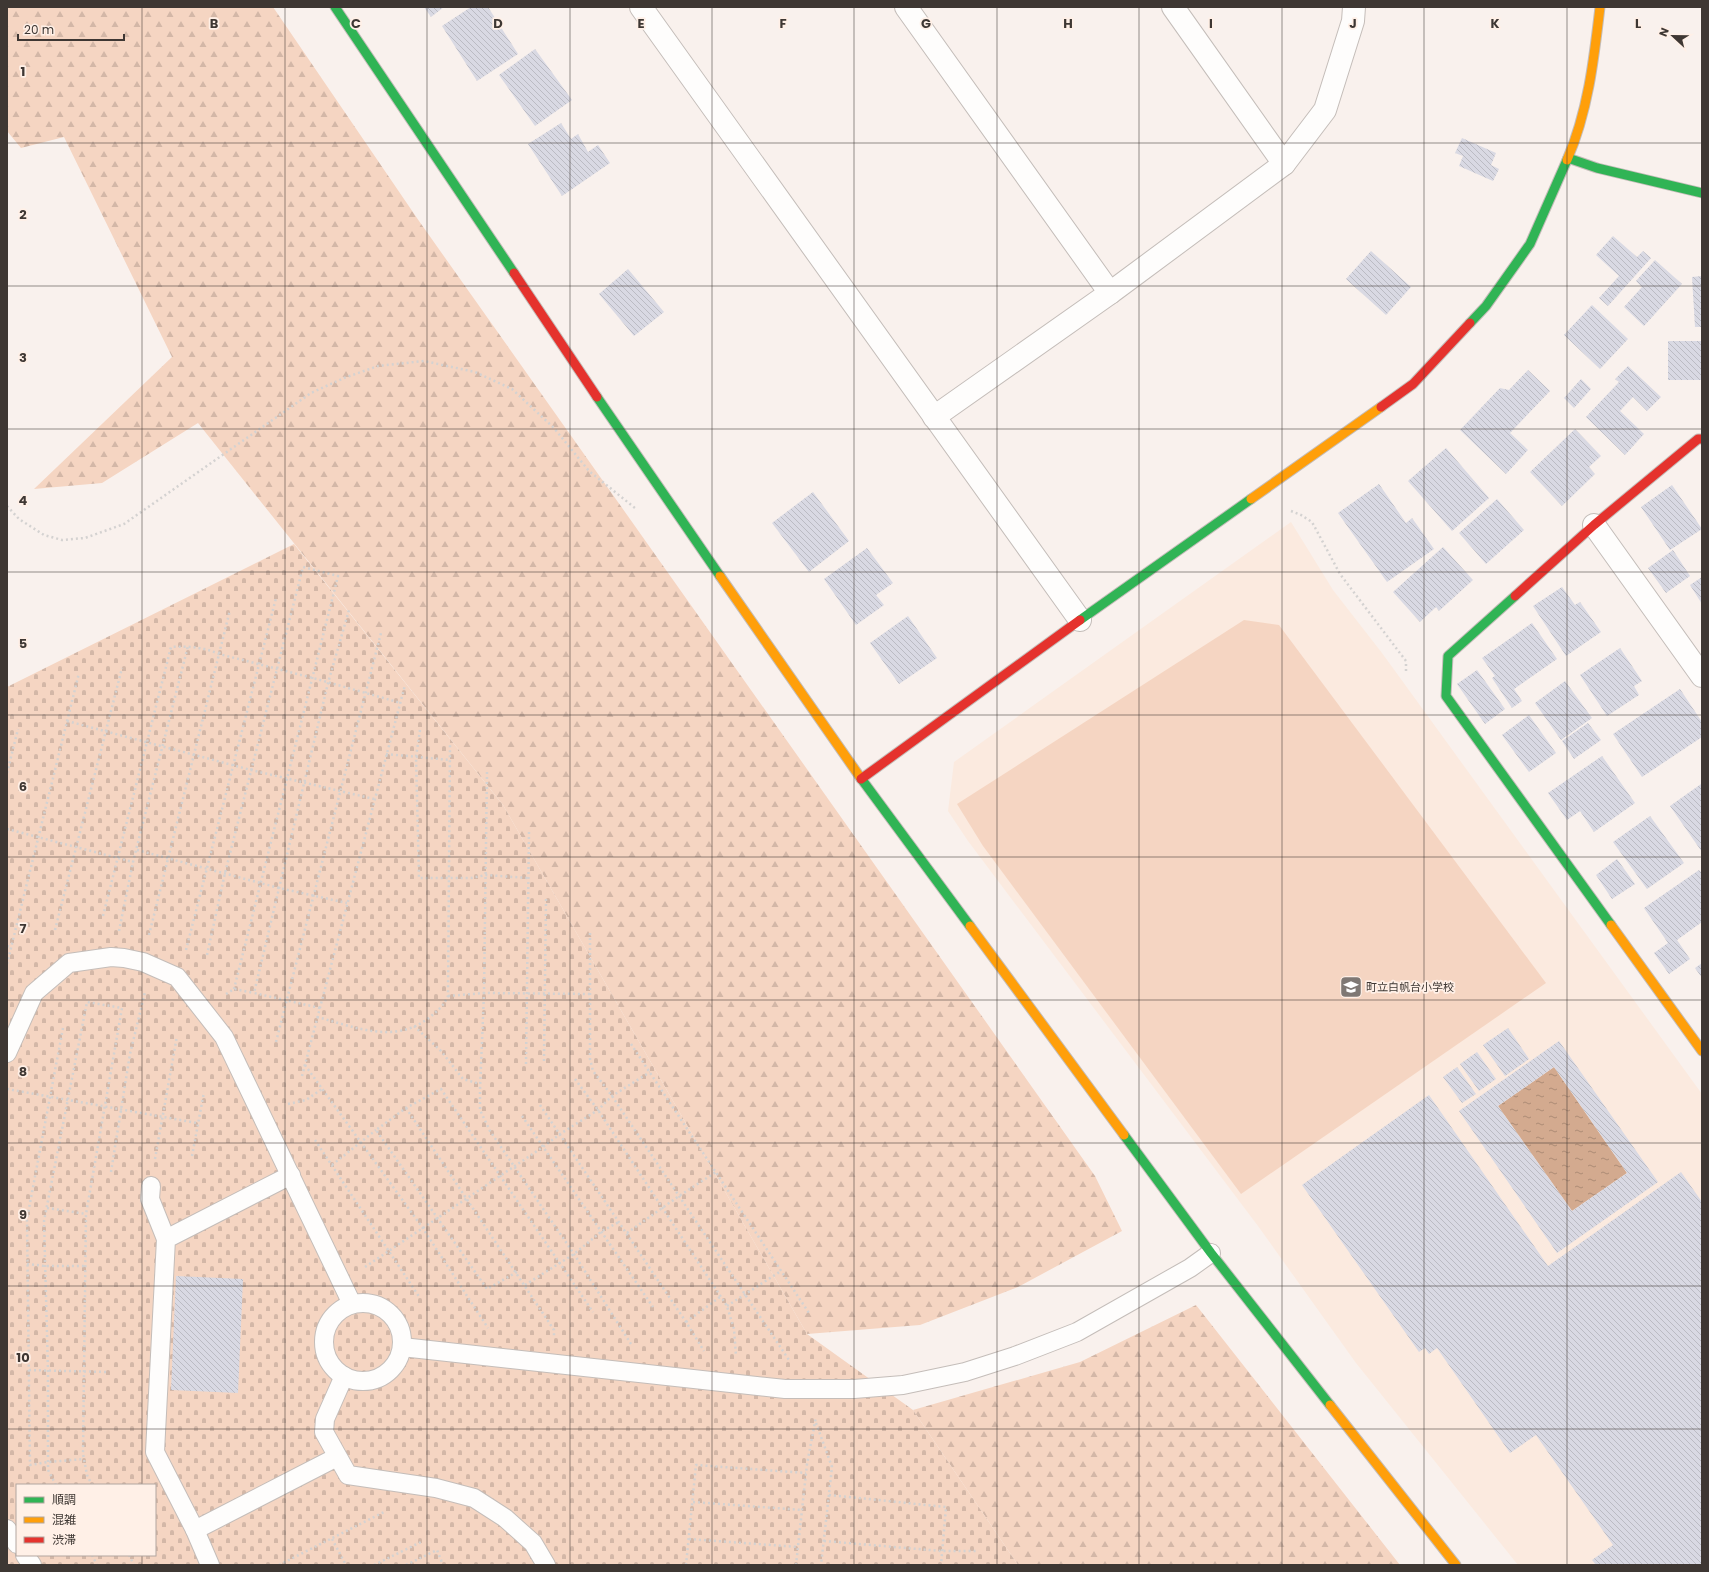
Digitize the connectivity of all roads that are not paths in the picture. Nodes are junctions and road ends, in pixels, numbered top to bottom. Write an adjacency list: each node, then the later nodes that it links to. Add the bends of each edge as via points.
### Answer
1 (335, 7): 16 (street, via 671,506)
2 (641, 7): 11 (street)
3 (906, 7): 10 (street)
4 (1172, 7): 8 (street)
5 (1354, 7): 8 (street, via 1351,28 1325,110)
6 (1600, 7): 7 (street, via 1593,68 1580,124)
7 (1568, 158): 9 (street, via 1597,168); 14 (street, via 1530,244 1486,306 1413,384)
8 (1284, 164): 10 (street)
9 (1702, 193)
10 (1110, 293): 11 (street)
11 (934, 417): 14 (street)
12 (1702, 439): 13 (street, via 1698,439)
13 (1594, 525): 15 (street); 17 (street, via 1448,656 1446,696)
14 (1080, 620): 16 (street)
15 (1702, 676)
16 (861, 779): 22 (street)
17 (1702, 1051)
18 (7, 1053): 19 (lane, via 34,993 69,963 111,957 148,965 177,977 224,1037)
19 (291, 1175): 21 (lane); 23 (lane)
20 (151, 1186): 21 (lane, via 150,1200)
21 (166, 1239): 28 (lane, via 155,1452)
22 (1211, 1253): 24 (lane, via 1190,1268 1077,1332 965,1372 904,1385 854,1389 785,1389); 34 (street)
23 (352, 1304): 24 (lane, via 365,1302 378,1305 389,1312 398,1322); 25 (lane, via 340,1310 325,1332 324,1345 327,1357 334,1368)
24 (402, 1347): 25 (lane, via 398,1360 380,1378 362,1381)
25 (344, 1376): 26 (lane, via 325,1419 324,1432)
26 (337, 1457): 28 (lane); 33 (lane, via 348,1475 436,1488 474,1498 505,1518 533,1543)
27 (7, 1529): 29 (lane)
28 (195, 1530): 31 (lane)
29 (16, 1542)
30 (26, 1556): 32 (lane)
31 (214, 1564)
32 (32, 1565)
33 (546, 1565)
34 (1456, 1565)

